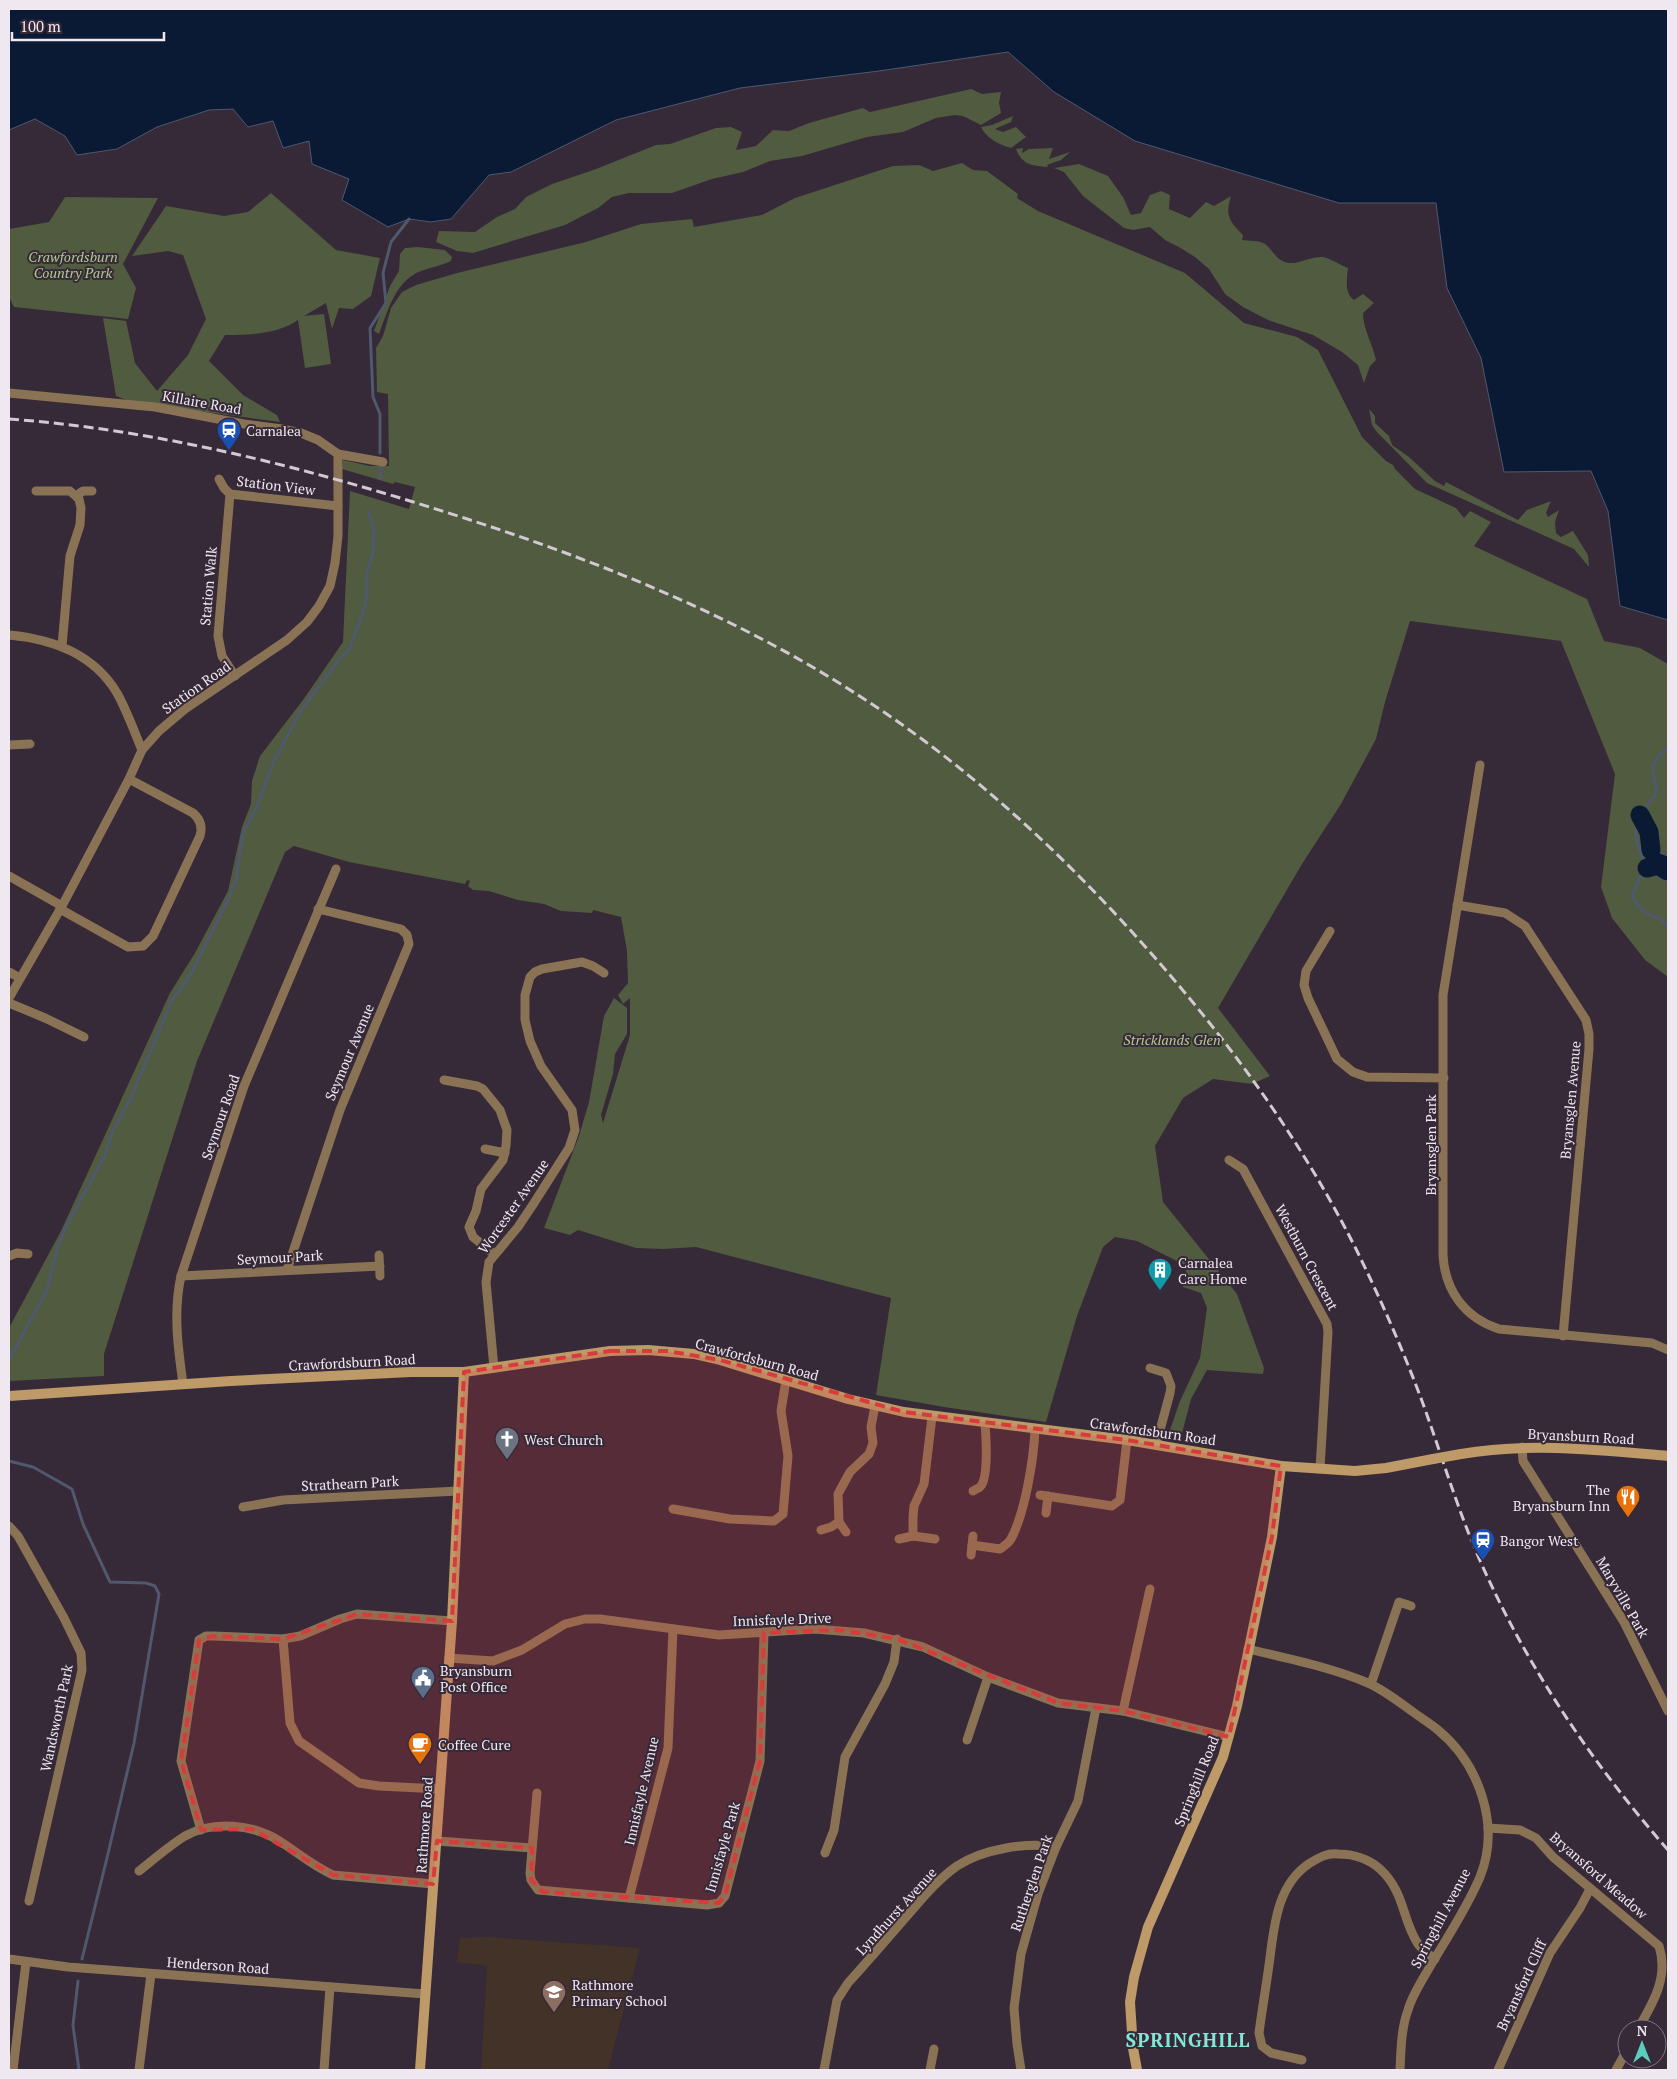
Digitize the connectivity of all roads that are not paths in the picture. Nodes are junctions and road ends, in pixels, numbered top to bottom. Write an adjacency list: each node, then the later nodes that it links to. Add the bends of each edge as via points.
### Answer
1 (9, 393): 2 (street, Killaire Road, via 155,407 282,429 318,440)
2 (338, 454): 3 (street, Killaire Road); 9 (street, Station Road)
3 (383, 462)
4 (219, 479): 7 (street, Station View)
5 (36, 491): 8 (street, via 70,491)
6 (92, 491): 8 (street, via 83,491)
7 (230, 494): 9 (street, Station View); 12 (street, Station Walk, via 218,636 222,656)
8 (76, 496): 11 (street, via 81,503 80,525 70,556)
9 (338, 506): 12 (street, Station Road, via 336,564 320,606 287,640)
10 (9, 635): 11 (street)
11 (62, 646): 15 (street, via 91,663 107,679 118,695)
12 (235, 676): 15 (street, Station Road, via 184,709)
13 (30, 744): 14 (street)
14 (9, 745)
15 (142, 750): 17 (street, Station Road)
16 (1480, 765): 20 (street, Bryansglen Park)
17 (129, 779): 21 (street, Station Road); 21 (street, via 192,813 201,823 200,836 153,936 144,946 128,947)
18 (336, 869): 22 (street, Seymour Road)
19 (9, 876): 21 (street)
20 (1457, 905): 30 (street, Bryansglen Park, via 1444,995); 43 (street, Bryansglen Avenue, via 1505,913 1525,926 1588,1026 1590,1041)
21 (61, 908): 26 (street, Station Road)
22 (318, 909): 40 (street, Seymour Avenue, via 401,929 409,944 340,1110); 41 (street, Seymour Road, via 244,1086)
23 (1330, 931): 30 (street, via 1306,971 1304,985 1338,1059 1353,1072 1366,1077)
24 (9, 972): 26 (street)
25 (604, 973): 36 (street, Worcester Avenue, via 582,962 542,968 530,977 525,995 527,1032 541,1066 572,1110 575,1130 569,1148 534,1203)
26 (20, 978): 27 (street, Station Road)
27 (9, 998)
28 (9, 1003): 29 (street)
29 (84, 1037)
30 (1444, 1078): 43 (street, Bryansglen Park, via 1443,1256 1451,1290 1468,1312 1491,1327)
31 (444, 1080): 33 (street, via 480,1087 494,1101 506,1125)
32 (485, 1149): 33 (street)
33 (505, 1153): 36 (street, via 500,1166 481,1189 469,1227 473,1237)
34 (1229, 1160): 61 (street, Westburn Crescent, via 1244,1169 1327,1324)
35 (28, 1254): 37 (street)
36 (494, 1254): 45 (street, Worcester Avenue, via 489,1262 486,1282)
37 (9, 1256)
38 (379, 1256): 39 (street)
39 (380, 1266): 40 (street, Seymour Park); 42 (street)
40 (287, 1270): 41 (street, Seymour Park)
41 (181, 1276): 49 (street, Seymour Road, via 176,1296 176,1325)
42 (380, 1276)
43 (1563, 1336): 44 (street, Bryansglen Park, via 1652,1343)
44 (1668, 1350)
45 (494, 1368): 47 (main road, Crawfordsburn Road); 48 (main road, Crawfordsburn Road, via 610,1351 648,1350 694,1354)
46 (1150, 1368): 56 (street, via 1166,1373 1171,1386)
47 (464, 1372): 49 (main road, Crawfordsburn Road); 62 (main road, Rathmore Road)
48 (786, 1380): 51 (main road, Crawfordsburn Road); 65 (street, via 781,1411 788,1456 783,1514 779,1519 730,1519)
49 (183, 1384): 50 (main road, Crawfordsburn Road)
50 (9, 1396)
51 (875, 1406): 52 (main road, Crawfordsburn Road); 67 (street, via 871,1427 873,1443 869,1454 850,1472 838,1494)
52 (932, 1417): 53 (main road, Crawfordsburn Road); 71 (street, via 924,1484 912,1517)
53 (985, 1423): 54 (main road, Crawfordsburn Road); 63 (street, via 984,1477 980,1487)
54 (1035, 1429): 55 (main road, Crawfordsburn Road); 74 (street, via 1024,1502 1011,1540 1000,1549)
55 (1126, 1440): 56 (main road, Crawfordsburn Road); 66 (street, via 1120,1500 1112,1506 1044,1496)
56 (1156, 1445): 60 (main road, Crawfordsburn Road)
57 (1522, 1447): 58 (main road, Bryansburn Road); 59 (main road, Bryansburn Road, bridge); 86 (street, Maryville Park, via 1523,1461)
58 (1668, 1456)
59 (1433, 1459): 61 (main road, Crawfordsburn Road, via 1386,1468)
60 (1281, 1466): 61 (main road, Crawfordsburn Road); 82 (main road, Springhill Road, via 1272,1537)
61 (1320, 1470)
62 (458, 1491): 64 (street, Strathearn Park, via 283,1500); 77 (main road, Rathmore Road)
63 (973, 1491)
64 (243, 1507)
65 (673, 1509)
66 (1046, 1513)
67 (839, 1522): 69 (street); 70 (street)
68 (9, 1526): 104 (street, Wandsworth Park, via 18,1536 64,1618 81,1653 82,1670)
69 (821, 1530)
70 (846, 1532)
71 (913, 1536): 72 (street); 73 (street)
72 (898, 1539)
73 (935, 1539)
74 (972, 1545)
75 (1150, 1589): 88 (street)
76 (1411, 1606): 85 (street, via 1399,1602)
77 (452, 1621): 80 (street, via 357,1614 300,1636); 83 (main road, Rathmore Road)
78 (673, 1629): 79 (street, Innisfayle Drive, via 719,1636); 83 (street, Innisfayle Drive, via 585,1619 565,1624 522,1650 493,1660); 103 (street, Innisfayle Avenue, via 668,1748)
79 (764, 1633): 81 (street, Innisfayle Drive, via 831,1630); 103 (street, Innisfayle Park, via 760,1761 725,1896 712,1905)
80 (283, 1639): 92 (street, via 290,1723 299,1741 359,1782); 95 (street, via 206,1636 199,1640 181,1761)
81 (897, 1639): 84 (street, Innisfayle Drive, via 923,1647); 99 (street, via 894,1662 885,1684 845,1757 834,1830)
82 (1248, 1649): 85 (street, Springhill Avenue, via 1328,1667); 90 (main road, Springhill Road)
83 (450, 1658): 92 (main road, Rathmore Road)
84 (988, 1677): 87 (street, Innisfayle Drive, via 1058,1704); 91 (street)
85 (1371, 1684): 94 (street, Springhill Avenue, via 1439,1730 1462,1756 1476,1777)
86 (1665, 1694): 89 (street, Maryville Park)
87 (1096, 1708): 88 (street, Innisfayle Drive); 97 (street, Rutherglen Park, via 1078,1801)
88 (1123, 1711): 90 (street, Innisfayle Drive)
89 (1668, 1711)
90 (1229, 1737): 121 (main road, Springhill Road, via 1148,1927 1140,1953 1130,2002)
91 (967, 1740)
92 (440, 1789): 96 (main road, Rathmore Road)
93 (537, 1792): 98 (street, Innisfayle Park)
94 (1488, 1828): 102 (street, Bryansford Meadow, via 1520,1830 1536,1838); 106 (street, Springhill Avenue, via 1487,1851 1480,1876)
95 (201, 1830): 100 (street, via 185,1836); 101 (street, via 224,1826 252,1828 279,1840 333,1874)
96 (437, 1841): 98 (street); 101 (main road, Rathmore Road)
97 (1056, 1847): 118 (street, Lyndhurst Avenue, via 1012,1847 979,1856 959,1865 936,1882 837,2000); 120 (street, Rutherglen Park, via 1021,1954 1014,2008)
98 (532, 1848): 103 (street, Innisfayle Park, via 531,1880 538,1890)
99 (825, 1853)
100 (138, 1871)
101 (434, 1884): 110 (main road, Rathmore Road)
102 (1590, 1889): 111 (street, Bryansford Meadow, via 1659,1946 1661,1981); 123 (street, Bryansford Cliff, via 1550,1953)
103 (630, 1898)
104 (30, 1901)
105 (9, 1959): 107 (street, Henderson Road)
106 (1435, 1959): 113 (street, via 1416,1941 1392,1882 1371,1862 1347,1854 1332,1854 1323,1855 1305,1866 1289,1883 1276,1915 1259,2033 1262,2046 1271,2053); 122 (street, Springhill Avenue, via 1408,2010)
107 (26, 1962): 108 (street, Henderson Road); 114 (street)
108 (151, 1974): 109 (street, Henderson Road); 115 (street)
109 (330, 1987): 110 (street, Henderson Road); 116 (street)
110 (425, 1994): 117 (main road, Rathmore Road)
111 (1643, 2019)
112 (934, 2049): 119 (street)
113 (1302, 2060)
114 (13, 2070)
115 (139, 2070)
116 (324, 2070)
117 (420, 2070)
118 (824, 2070)
119 (930, 2070)
120 (1021, 2070)
121 (1137, 2070)
122 (1400, 2070)
123 (1498, 2070)

